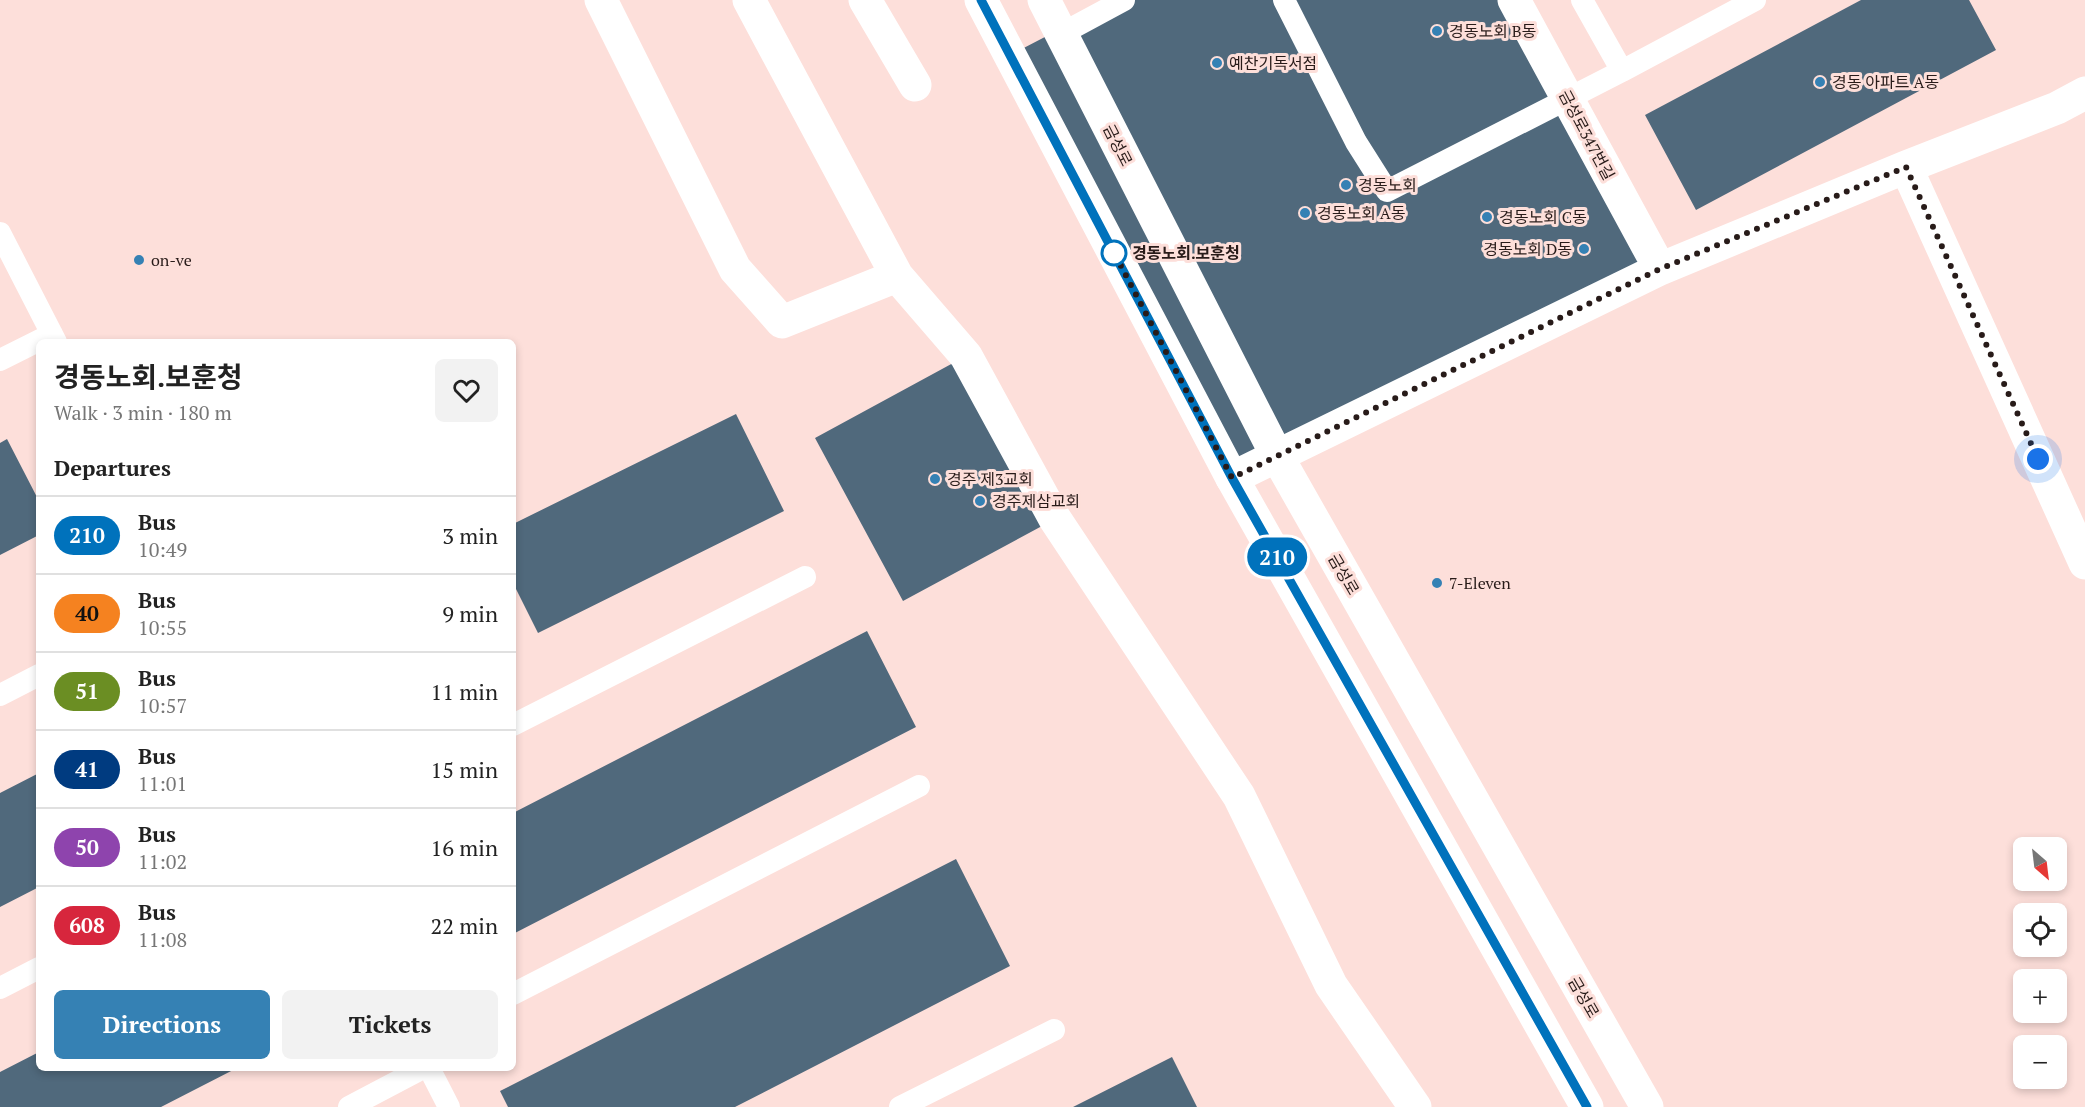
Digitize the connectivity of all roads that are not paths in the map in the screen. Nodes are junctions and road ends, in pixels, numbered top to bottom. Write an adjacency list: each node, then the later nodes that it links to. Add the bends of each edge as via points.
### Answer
1 (601, 0): 19 (street, via 735,269 782,322)
2 (749, 0): 19 (street)
3 (864, 0): 13 (street)
4 (981, 0): 24 (street)
5 (1044, 0): 11 (street, 금성로)
6 (1124, 0): 11 (lane)
7 (1284, 0): 14 (lane, via 1356,142 1387,191)
8 (1514, 0): 14 (street, 금성로347번길)
9 (1582, 0): 12 (lane)
10 (1755, 0): 12 (lane)
11 (1061, 34): 23 (street, 금성로)
12 (1622, 70): 14 (lane)
13 (915, 84)
14 (1568, 100): 18 (street, 금성로347번길)
15 (2076, 104): 16 (street)
16 (1906, 167): 18 (street); 25 (street)
17 (0, 233): 20 (lane)
18 (1660, 269): 23 (street)
19 (897, 276): 40 (street, via 966,356 1054,519 1239,796 1331,985)
20 (54, 338)
21 (36, 345): 22 (lane)
22 (0, 360)
23 (1277, 456): 24 (street); 42 (street, 금성로)
24 (1232, 478): 41 (street)
25 (2085, 563)
26 (805, 577): 29 (lane)
27 (36, 676): 28 (lane)
28 (0, 694)
29 (516, 723)
30 (919, 786): 33 (lane)
31 (36, 970): 32 (lane)
32 (0, 988)
33 (516, 992)
34 (1053, 1030): 39 (lane)
35 (417, 1071): 37 (lane)
36 (431, 1071): 38 (lane)
37 (349, 1107)
38 (449, 1107)
39 (900, 1107)
40 (1415, 1107)
41 (1587, 1107)
42 (1647, 1107)

